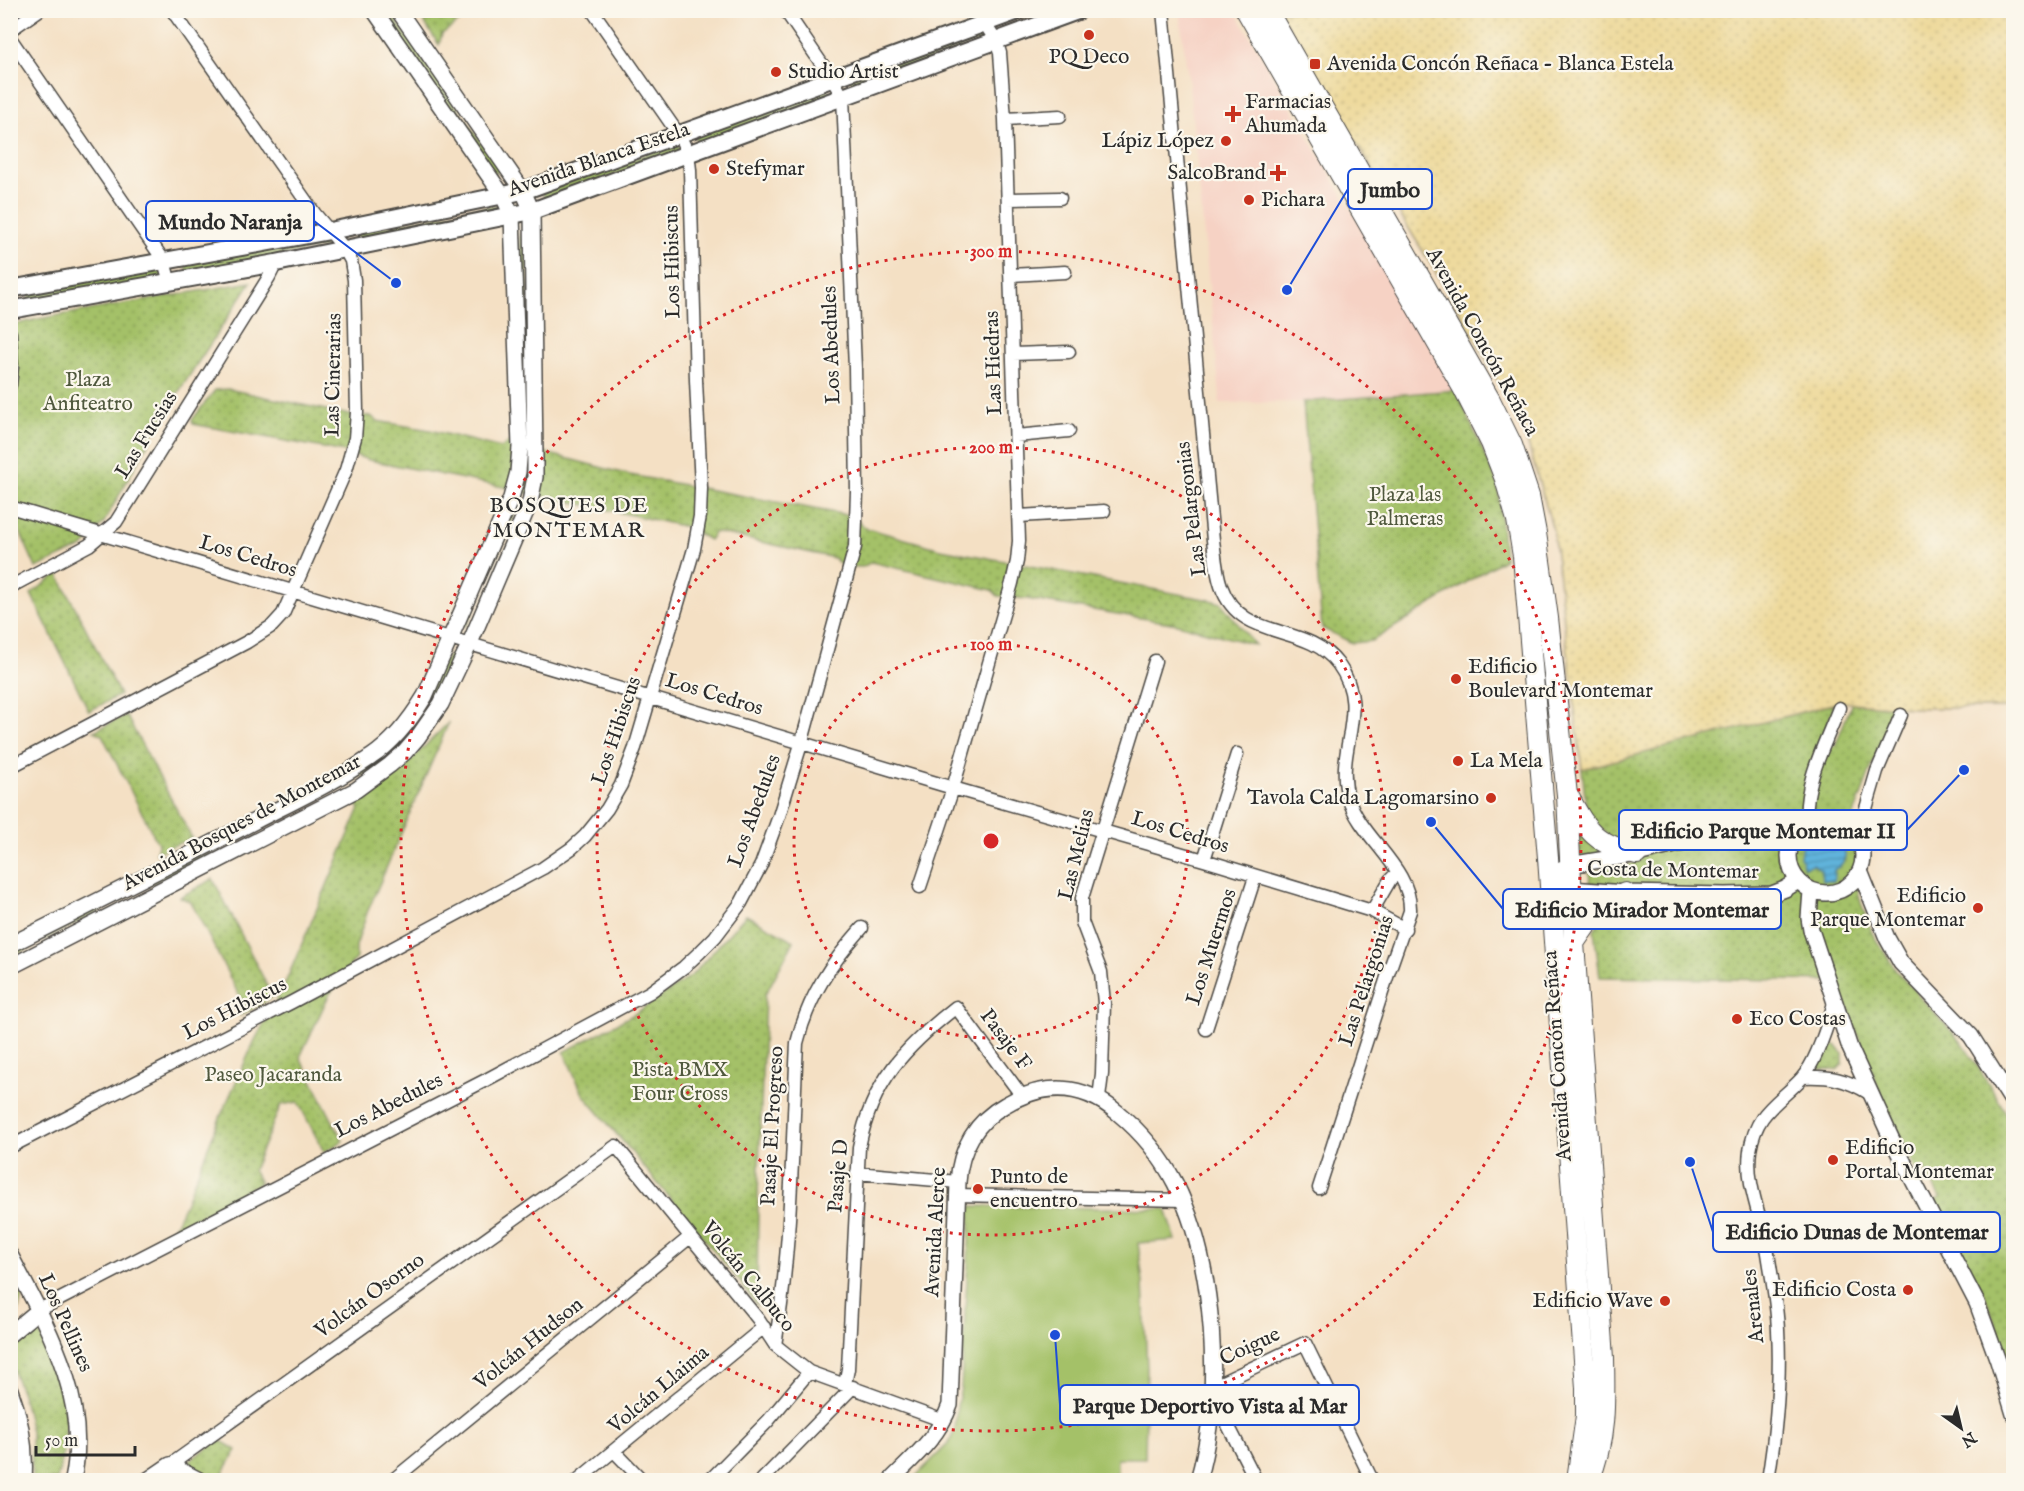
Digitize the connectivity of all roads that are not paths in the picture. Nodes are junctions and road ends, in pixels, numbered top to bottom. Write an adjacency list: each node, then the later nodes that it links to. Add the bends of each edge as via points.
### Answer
1 (39, 10): 13 (street)
2 (172, 10): 28 (street, Las Cinerarias)
3 (374, 10): 23 (street, Avenida Bosques de Montemar)
4 (398, 10): 22 (street, Avenida Bosques de Montemar)
5 (592, 10): 20 (street, Los Hibiscus)
6 (785, 10): 16 (street, Los Abedules)
7 (1021, 10): 12 (main road, Avenida Blanca Estela)
8 (1080, 10): 15 (main road, Avenida Blanca Estela)
9 (1163, 10): 67 (street, Las Pelargonias, via 1212,540 1221,586 1232,606 1249,621 1306,639 1339,666 1350,688 1354,710 1344,769 1347,795 1356,818)
10 (1246, 10): 68 (main road, Avenida Concón Reñaca, via 1463,388 1505,479 1522,556)
11 (1267, 10): 59 (main road, Avenida Concón Reñaca, via 1512,445 1536,533)
12 (981, 17): 15 (street, Las Hiedras); 16 (main road, Avenida Blanca Estela)
13 (10, 30)
14 (10, 38): 30 (street)
15 (996, 41): 17 (main road, Avenida Blanca Estela); 19 (street, Las Hiedras)
16 (832, 79): 17 (street, Los Abedules); 20 (main road, Avenida Blanca Estela)
17 (843, 97): 21 (main road, Avenida Blanca Estela); 55 (street, Los Abedules, via 855,368 857,525 852,563)
18 (1060, 116): 19 (street)
19 (1005, 119): 25 (street, Las Hiedras)
20 (679, 135): 21 (street, Los Hibiscus); 22 (main road, Avenida Blanca Estela)
21 (688, 153): 26 (main road, Avenida Blanca Estela); 52 (street, Los Hibiscus, via 700,516 694,549)
22 (523, 191): 23 (main road, Avenida Blanca Estela); 26 (street, Avenida Bosques de Montemar)
23 (503, 196): 27 (street, Avenida Bosques de Montemar); 28 (main road, Avenida Blanca Estela)
24 (1060, 198): 25 (street)
25 (1008, 199): 33 (street, Las Hiedras)
26 (532, 211): 27 (main road, Avenida Blanca Estela); 50 (street, Avenida Bosques de Montemar, via 535,477 530,502)
27 (512, 216): 29 (main road, Avenida Blanca Estela); 49 (street, Avenida Bosques de Montemar, via 518,472 512,498)
28 (330, 231): 29 (street, Las Cinerarias); 30 (main road, Avenida Blanca Estela)
29 (344, 248): 31 (main road, Avenida Blanca Estela); 48 (street, Las Cinerarias, via 354,280 355,438 346,470)
30 (164, 261): 34 (street); 35 (main road, Avenida Blanca Estela)
31 (276, 263): 34 (main road, Avenida Blanca Estela); 46 (street, Las Fucsias, via 116,522)
32 (1065, 272): 33 (street)
33 (1011, 275): 39 (street, Las Hiedras)
34 (170, 283): 36 (main road, Avenida Blanca Estela)
35 (10, 289)
36 (10, 310)
37 (10, 333): 40 (street)
38 (1069, 352): 39 (street)
39 (1014, 354): 42 (street, Las Hiedras)
40 (10, 386)
41 (1069, 431): 42 (street)
42 (1017, 435): 45 (street, Las Hiedras)
43 (10, 507): 46 (street, Los Cedros)
44 (1104, 511): 45 (street)
45 (1019, 516): 58 (street, Las Hiedras, via 1012,583)
46 (103, 534): 47 (street, Las Fucsias); 48 (street, Los Cedros)
47 (10, 587)
48 (295, 591): 49 (street, Los Cedros); 57 (street, Las Cinerarias, via 283,614 262,634)
49 (450, 639): 50 (street, Los Cedros); 79 (street, Avenida Bosques de Montemar, via 412,717 372,757 194,853)
50 (470, 643): 52 (street, Los Cedros); 80 (street, Avenida Bosques de Montemar, via 430,720 405,752 356,790)
51 (1155, 661): 61 (street, Las Melias)
52 (650, 696): 55 (street, Los Cedros); 90 (street, Los Hibiscus, via 618,791 597,823 558,859 303,997)
53 (1839, 708): 60 (street, via 1817,764)
54 (1901, 715): 62 (street, via 1877,771)
55 (802, 741): 58 (street, Los Cedros); 97 (street, Los Abedules, via 761,865 741,903 715,937 667,980 591,1025)
56 (1237, 754): 64 (street)
57 (10, 767)
58 (953, 788): 61 (street, Los Cedros); 71 (street, Las Hiedras)
59 (1567, 795): 63 (main road, via 1586,829 1613,848); 65 (main road, Avenida Concón Reñaca)
60 (1802, 828): 62 (street, via 1818,819 1830,818); 63 (street, Costa de Montemar, via 1775,828 1696,840); 70 (street, via 1788,852)
61 (1102, 830): 64 (street, Los Cedros); 87 (street, Las Melias, via 1082,898 1082,922 1101,972 1104,1003)
62 (1858, 836): 66 (street, via 1863,848)
63 (1636, 855): 65 (street, Costa de Montemar)
64 (1204, 860): 69 (street, Los Cedros)
65 (1569, 865): 68 (street, Costa de Montemar); 72 (main road, Avenida Concón Reñaca)
66 (1860, 871): 73 (street, via 1854,881 1834,893); 88 (street, via 1901,963 1971,1036)
67 (1397, 873): 75 (street); 77 (street, Las Pelargonias, via 1411,904)
68 (1549, 875): 72 (street, Costa de Montemar); 122 (main road, Avenida Concón Reñaca, via 1586,1388)
69 (1255, 877): 75 (street, Los Cedros); 83 (street, Los Muermos)
70 (1798, 881): 73 (street); 74 (street, Costa de Montemar, via 1772,894)
71 (920, 887)
72 (1570, 889): 74 (street, Costa de Montemar); 78 (main road, Avenida Concón Reñaca)
73 (1811, 891): 81 (street, via 1811,930)
74 (1625, 893): 78 (main road, via 1596,911)
75 (1372, 911): 77 (street, Los Cedros)
76 (862, 928): 100 (street, Pasaje El Progreso, via 821,983 803,1017 797,1043 786,1262)
77 (1405, 929): 92 (street, Las Pelargonias)
78 (1574, 944): 123 (main road, Avenida Concón Reñaca, via 1605,1392 1601,1443)
79 (10, 945)
80 (10, 967)
81 (1834, 1003): 84 (street, Arenales, via 1825,1035); 85 (street)
82 (956, 1007): 86 (street, Pasaje F); 91 (street, Pasaje D, via 916,1041 883,1082 863,1125)
83 (1206, 1029)
84 (1803, 1077): 85 (street, via 1850,1082); 124 (street, Arenales, via 1762,1118 1749,1161 1768,1250 1778,1329 1779,1378)
85 (1869, 1093): 105 (street, via 1977,1304)
86 (1022, 1096): 87 (street, Avenida Alerce, via 1060,1089); 93 (street, Avenida Alerce, via 992,1112 970,1138 962,1156)
87 (1099, 1098): 94 (street, Avenida Alerce, via 1151,1146)
88 (2013, 1104)
89 (616, 1146): 95 (street, Volcán Calbuco); 108 (street, Volcán Osorno)
90 (10, 1147)
91 (856, 1173): 93 (street); 102 (street, Pasaje D)
92 (1319, 1188)
93 (957, 1189): 94 (street); 106 (street, Avenida Alerce, via 950,1398)
94 (1183, 1200): 104 (street, Avenida Alerce, via 1205,1283 1212,1338)
95 (690, 1237): 98 (street, Volcán Calbuco); 113 (street, Volcán Hudson)
96 (10, 1256): 97 (street, Los Pellines)
97 (39, 1310): 99 (street, Los Abedules); 111 (street, Los Pellines, via 72,1395 77,1440)
98 (764, 1328): 100 (street, Volcán Calbuco); 107 (street, Volcán Llaima)
99 (10, 1334)
100 (775, 1345): 101 (street, Volcán Calbuco)
101 (809, 1372): 102 (street, Volcán Calbuco); 116 (street)
102 (849, 1385): 106 (street, Volcán Calbuco); 117 (street)
103 (10, 1390): 110 (street, via 18,1409)
104 (1212, 1390): 119 (street, Avenida Alerce); 120 (street); 121 (street, Coigue, via 1305,1343)
105 (2013, 1414)
106 (944, 1421): 118 (street, Avenida Alerce)
107 (615, 1452): 114 (street, Volcán Llaima); 115 (street)
108 (170, 1465): 109 (street, Volcán Osorno); 112 (street)
109 (158, 1478)
110 (24, 1480)
111 (73, 1480)
112 (199, 1480)
113 (393, 1480)
114 (578, 1480)
115 (642, 1480)
116 (710, 1480)
117 (762, 1480)
118 (891, 1480)
119 (1198, 1480)
120 (1256, 1480)
121 (1372, 1480)
122 (1577, 1480)
123 (1589, 1480)
124 (1768, 1480)

